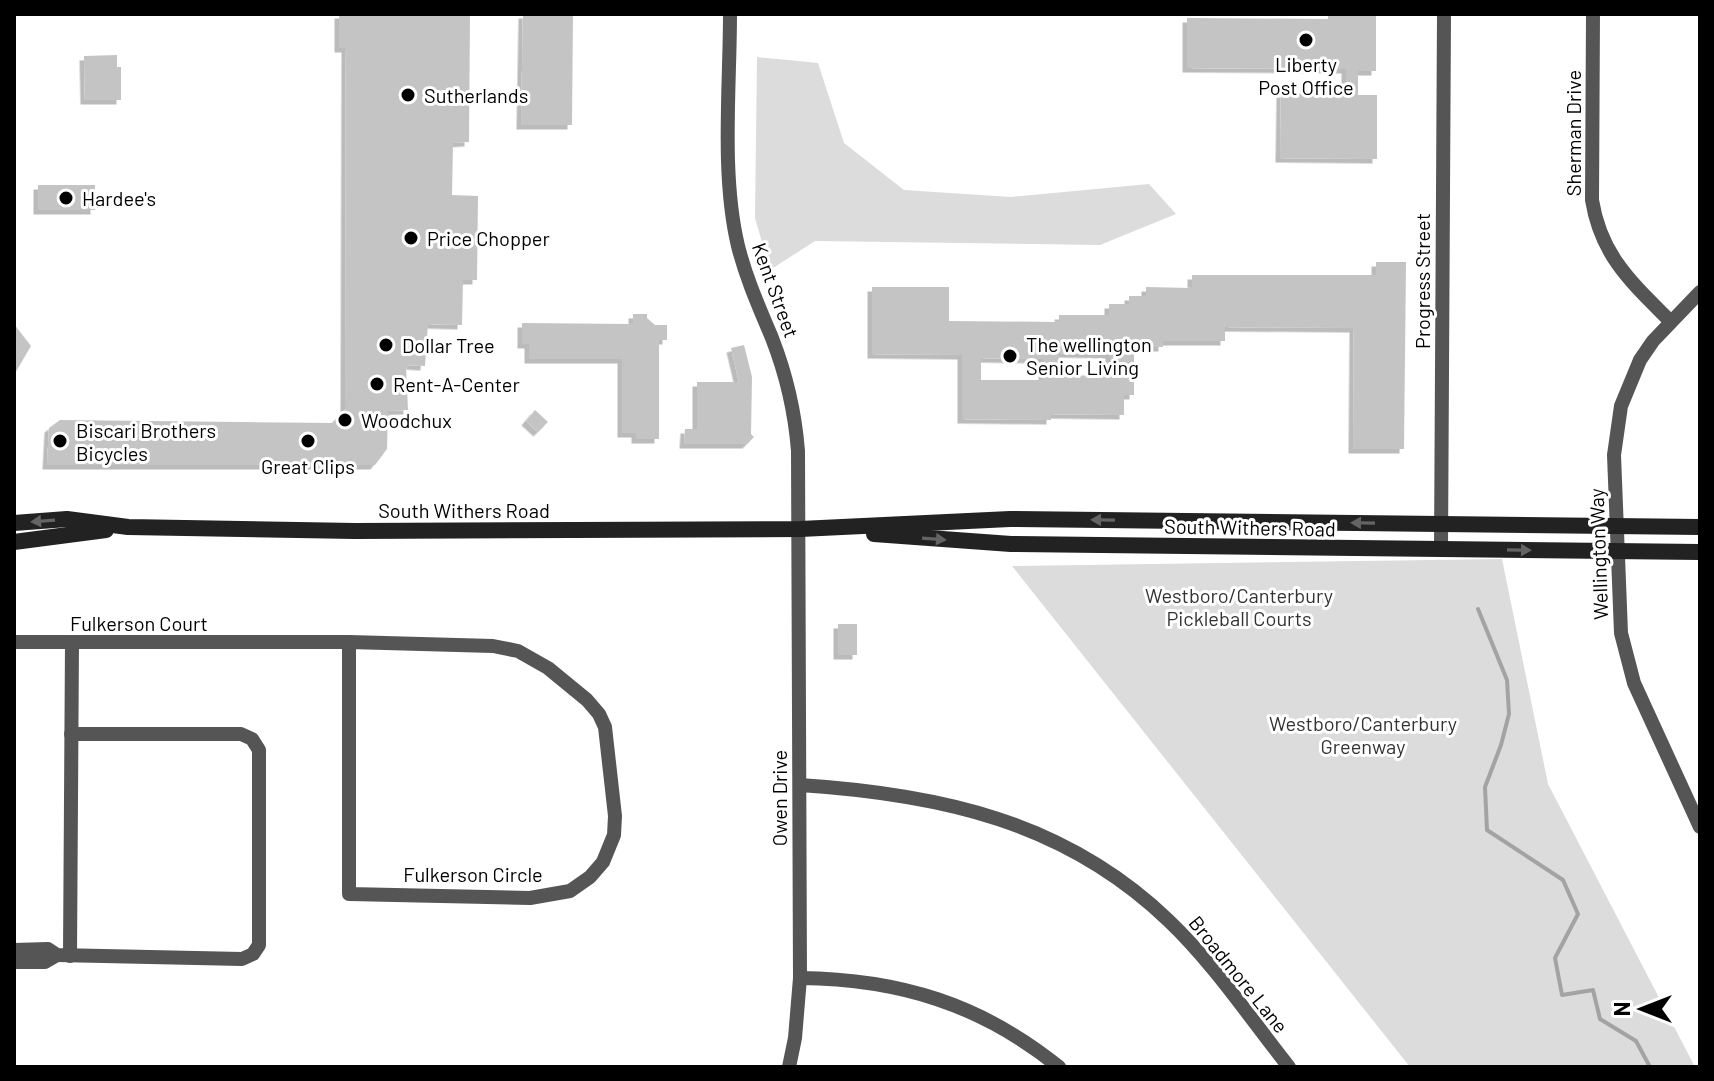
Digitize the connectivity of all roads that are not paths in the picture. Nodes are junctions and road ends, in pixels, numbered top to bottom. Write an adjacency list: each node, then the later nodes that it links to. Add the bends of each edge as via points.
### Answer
1 (730, 14): 11 (street, Kent Street, via 733,222 793,412)
2 (1444, 14): 7 (street, Progress Street)
3 (1593, 14): 5 (street, Sherman Drive, via 1595,220 1610,256)
4 (1700, 292): 5 (street, Wellington Way)
5 (1670, 321): 8 (street, Wellington Way, via 1640,360 1621,406 1614,455)
6 (14, 523): 9 (main road, South Withers Road, one-way to 6, via 67,519)
7 (1441, 524): 8 (main road, South Withers Road); 11 (main road, South Withers Road, one-way to 11, via 1010,519); 13 (street, Progress Street)
8 (1618, 526): 10 (main road, South Withers Road); 14 (street, Wellington Way)
9 (128, 527): 11 (main road, South Withers Road); 12 (main road, South Withers Road)
10 (1700, 527)
11 (800, 529): 13 (main road, South Withers Road, one-way to 13, via 1011,544); 21 (street, Owen Drive)
12 (14, 542)
13 (1441, 549): 14 (main road, South Withers Road, one-way to 14)
14 (1618, 551): 15 (main road, South Withers Road); 22 (street, Wellington Way, via 1619,614 1634,683)
15 (1700, 552)
16 (14, 642): 18 (street, Fulkerson Court)
17 (349, 642): 17 (street, Fulkerson Circle, via 349,894 530,898 570,891 590,877 607,854 615,816 608,739 587,700 518,651); 19 (street, Fulkerson Circle)
18 (72, 643): 19 (street, Fulkerson Court); 20 (street)
19 (263, 643)
20 (71, 734): 24 (street); 24 (street, via 241,734 252,739 259,750 259,945 242,959)
21 (800, 785): 26 (street, Owen Drive); 29 (street, Broadmore Lane, via 867,789 964,807 1024,827 1091,860 1146,900 1192,944)
22 (1700, 827)
23 (14, 950): 24 (street, via 48,949)
24 (63, 956): 25 (street)
25 (14, 962)
26 (800, 978): 27 (street, Owen Drive); 28 (street, via 872,982 936,998 1007,1030)
27 (789, 1067)
28 (1059, 1067)
29 (1289, 1067)

